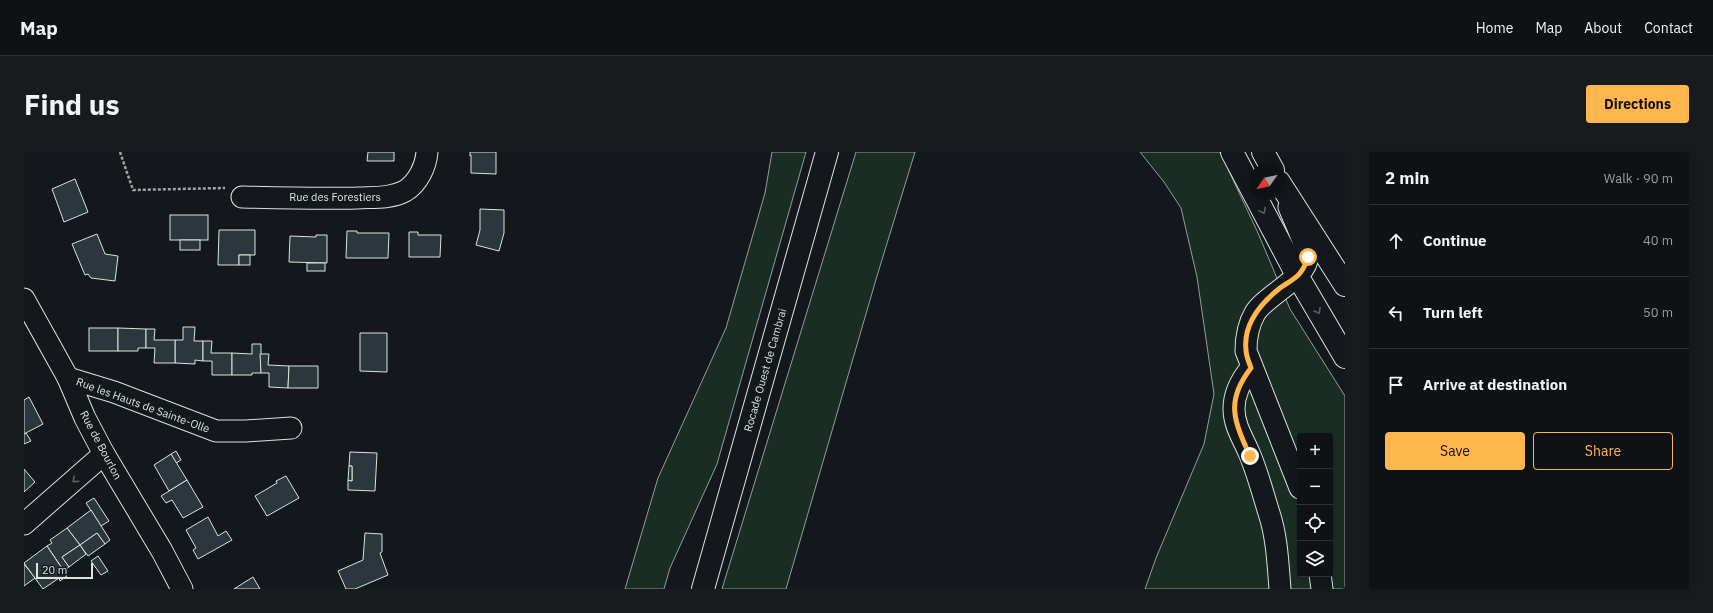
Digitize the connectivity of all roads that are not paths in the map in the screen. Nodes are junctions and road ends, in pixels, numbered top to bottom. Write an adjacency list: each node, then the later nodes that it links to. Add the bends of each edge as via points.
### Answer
1 (427, 152): 7 (street, Rue des Forestiers, via 426,163 419,176 405,190 388,197)
2 (827, 152): 23 (highway, Rocade Ouest de Cambrai)
3 (1232, 152): 10 (highway, one-way to 10)
4 (1263, 152): 5 (highway)
5 (1269, 164)
6 (1285, 192): 9 (highway)
7 (242, 197)
8 (1285, 197): 10 (street, via 1308,257 1305,268)
9 (1338, 270): 11 (highway); 12 (highway)
10 (1298, 277): 14 (highway, one-way to 14); 15 (street, via 1270,296 1256,312 1246,333 1246,351)
11 (1345, 285)
12 (1345, 292)
13 (24, 299): 16 (street, Rue de Bourlon)
14 (1345, 357)
15 (1251, 368): 19 (street); 24 (street, via 1236,394 1234,410 1238,431 1250,456 1270,516 1278,558)
16 (68, 378): 17 (street, Rue les Hauts de Sainte-Olle, via 114,392 216,431); 18 (street, Rue de Bourlon)
17 (291, 428)
18 (104, 454): 20 (street, one-way to 20); 22 (street, Rue de Bourlon)
19 (1297, 478)
20 (24, 524)
21 (1320, 577): 25 (street)
22 (182, 589)
23 (703, 589)
24 (1280, 589)
25 (1322, 589)

